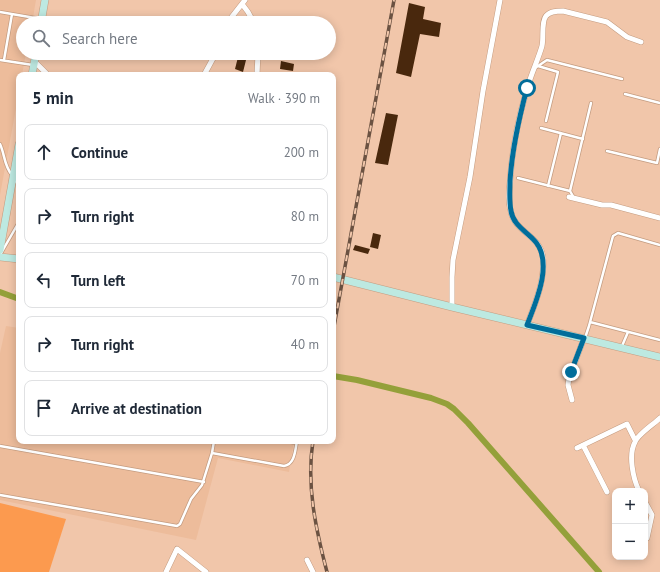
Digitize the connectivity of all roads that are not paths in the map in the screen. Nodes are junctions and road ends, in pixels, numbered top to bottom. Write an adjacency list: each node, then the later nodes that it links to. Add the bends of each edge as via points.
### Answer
1 (45, 0): 7 (main road)
2 (500, 0): 45 (street, via 453,260)
3 (243, 2): 8 (street); 9 (street)
4 (0, 12): 5 (lane)
5 (12, 14): 6 (lane); 11 (lane)
6 (20, 16)
7 (42, 16)
8 (232, 16)
9 (250, 16)
10 (642, 42): 16 (street, via 627,37 607,22 557,10 544,21 542,45)
11 (2, 60): 15 (lane)
12 (35, 60): 15 (main road)
13 (212, 60): 19 (street)
14 (258, 60): 20 (street)
15 (34, 64): 17 (main road); 18 (street)
16 (536, 68): 21 (lane, via 546,60); 25 (lane, via 558,72); 47 (street, via 527,88 517,127 509,194 513,219 537,242 543,256 542,282)
17 (33, 72)
18 (44, 72)
19 (206, 72)
20 (257, 72)
21 (622, 79)
22 (625, 94): 24 (lane)
23 (591, 103): 28 (lane)
24 (660, 103)
25 (546, 121)
26 (541, 128): 27 (lane)
27 (561, 133): 28 (lane); 36 (lane)
28 (583, 139): 37 (lane)
29 (0, 144): 33 (lane, via 6,168)
30 (660, 149): 31 (lane, via 657,163)
31 (607, 151)
32 (16, 160): 33 (main road)
33 (13, 176): 35 (lane); 41 (main road)
34 (518, 178): 36 (lane)
35 (16, 182)
36 (548, 186): 37 (lane)
37 (571, 196): 38 (street)
38 (660, 218)
39 (16, 227): 42 (lane)
40 (660, 245): 46 (lane, via 618,233 613,236)
41 (0, 250)
42 (0, 256): 43 (main road)
43 (16, 259)
44 (336, 278): 45 (main road)
45 (452, 307): 47 (main road)
46 (590, 322): 48 (lane); 49 (lane)
47 (527, 325): 49 (main road)
48 (628, 332): 50 (lane); 51 (lane)
49 (584, 338): 51 (main road); 53 (street, via 569,378)
50 (660, 340)
51 (622, 347): 52 (main road)
52 (660, 357)
53 (572, 400)
54 (660, 418): 55 (street)
55 (635, 440): 58 (street, via 627,424); 63 (street, via 632,464)
56 (214, 444): 61 (lane)
57 (296, 444): 61 (lane, via 292,461 284,466)
58 (583, 445): 60 (street); 64 (street)
59 (0, 446): 62 (lane)
60 (577, 448)
61 (212, 453): 62 (lane)
62 (204, 482): 65 (lane, via 191,499 177,526)
63 (638, 488)
64 (607, 492)
65 (0, 495)
66 (648, 508): 67 (street, via 652,515)
67 (648, 533)
68 (307, 560): 71 (street)
69 (166, 572): 70 (street, via 178,549)
70 (206, 572)
71 (313, 572)

